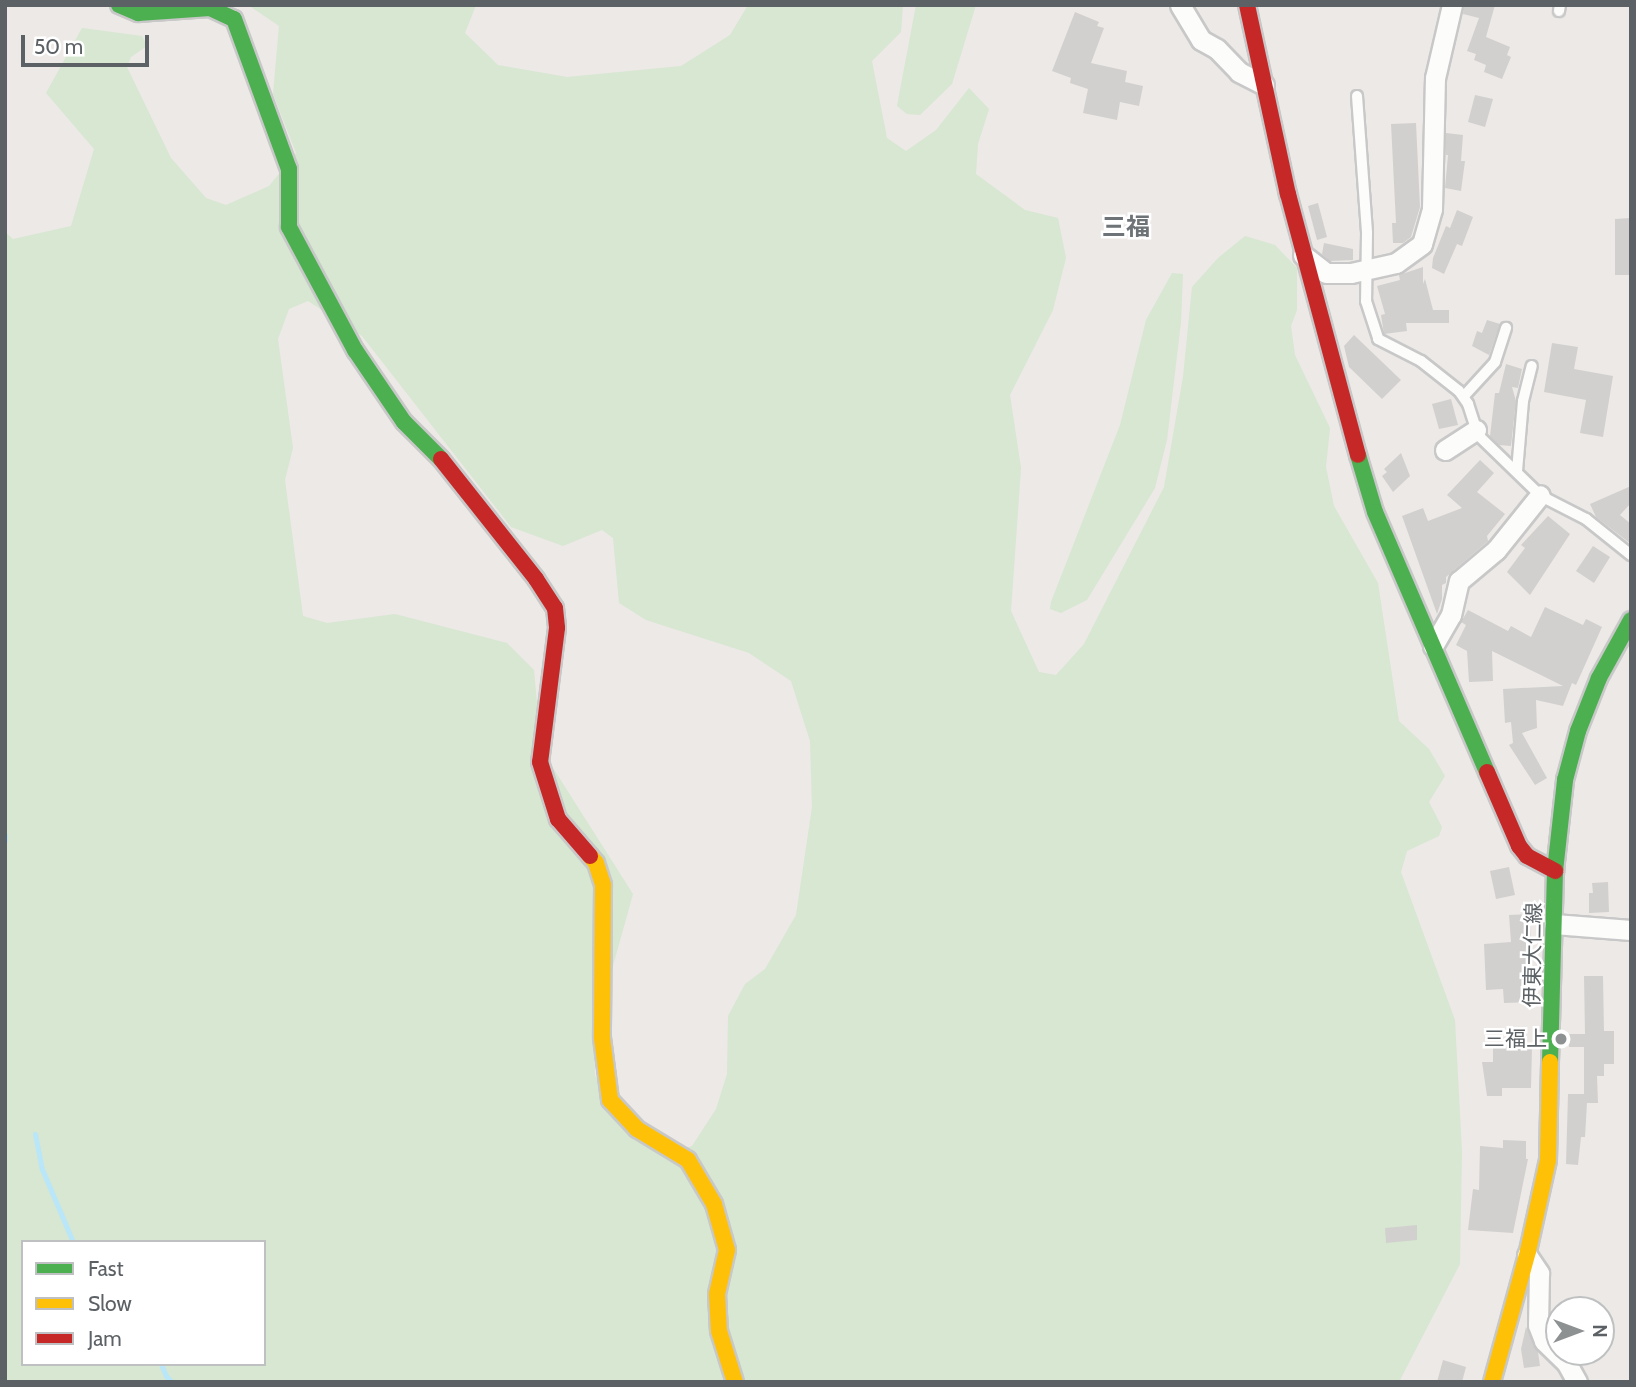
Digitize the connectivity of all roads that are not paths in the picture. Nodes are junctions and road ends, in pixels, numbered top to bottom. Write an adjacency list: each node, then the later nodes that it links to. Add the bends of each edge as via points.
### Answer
1 (119, 5): 23 (street, via 138,13 210,8 234,19 289,169 289,228 355,350 404,422 449,468 555,608 540,762 558,819 596,863 603,885 602,1038 610,1100 637,1129 688,1160 714,1204 727,1250 717,1294 719,1331)
2 (1180, 5): 5 (street, via 1201,40 1239,72)
3 (1247, 5): 5 (street)
4 (1452, 5): 8 (street, via 1435,78 1429,228 1413,253)
5 (1264, 85): 7 (street)
6 (1357, 96): 8 (lane, via 1367,233)
7 (1303, 255): 8 (street, via 1326,273); 18 (street, via 1375,512)
8 (1364, 272): 11 (lane, via 1367,311 1378,339 1421,360)
9 (1506, 328): 11 (lane, via 1495,362)
10 (1532, 366): 14 (lane, via 1523,401)
11 (1464, 396): 12 (lane)
12 (1476, 430): 13 (street); 14 (lane)
13 (1445, 450)
14 (1517, 471): 15 (lane)
15 (1540, 495): 16 (lane, via 1586,519); 18 (street, via 1496,550 1459,581 1451,615)
16 (1631, 555)
17 (1631, 620): 19 (street, 伊東大仁線, via 1599,678 1578,731 1565,780)
18 (1433, 646): 19 (street, via 1519,846 1527,856)
19 (1555, 871): 20 (street, 伊東大仁線)
20 (1554, 924): 21 (street); 22 (street, 伊東大仁線, via 1551,1129)
21 (1631, 930)
22 (1527, 1255): 24 (street, 伊東大仁線); 25 (street, via 1539,1273 1538,1325 1544,1341 1566,1362)
23 (735, 1382)
24 (1492, 1382)
25 (1577, 1382)

